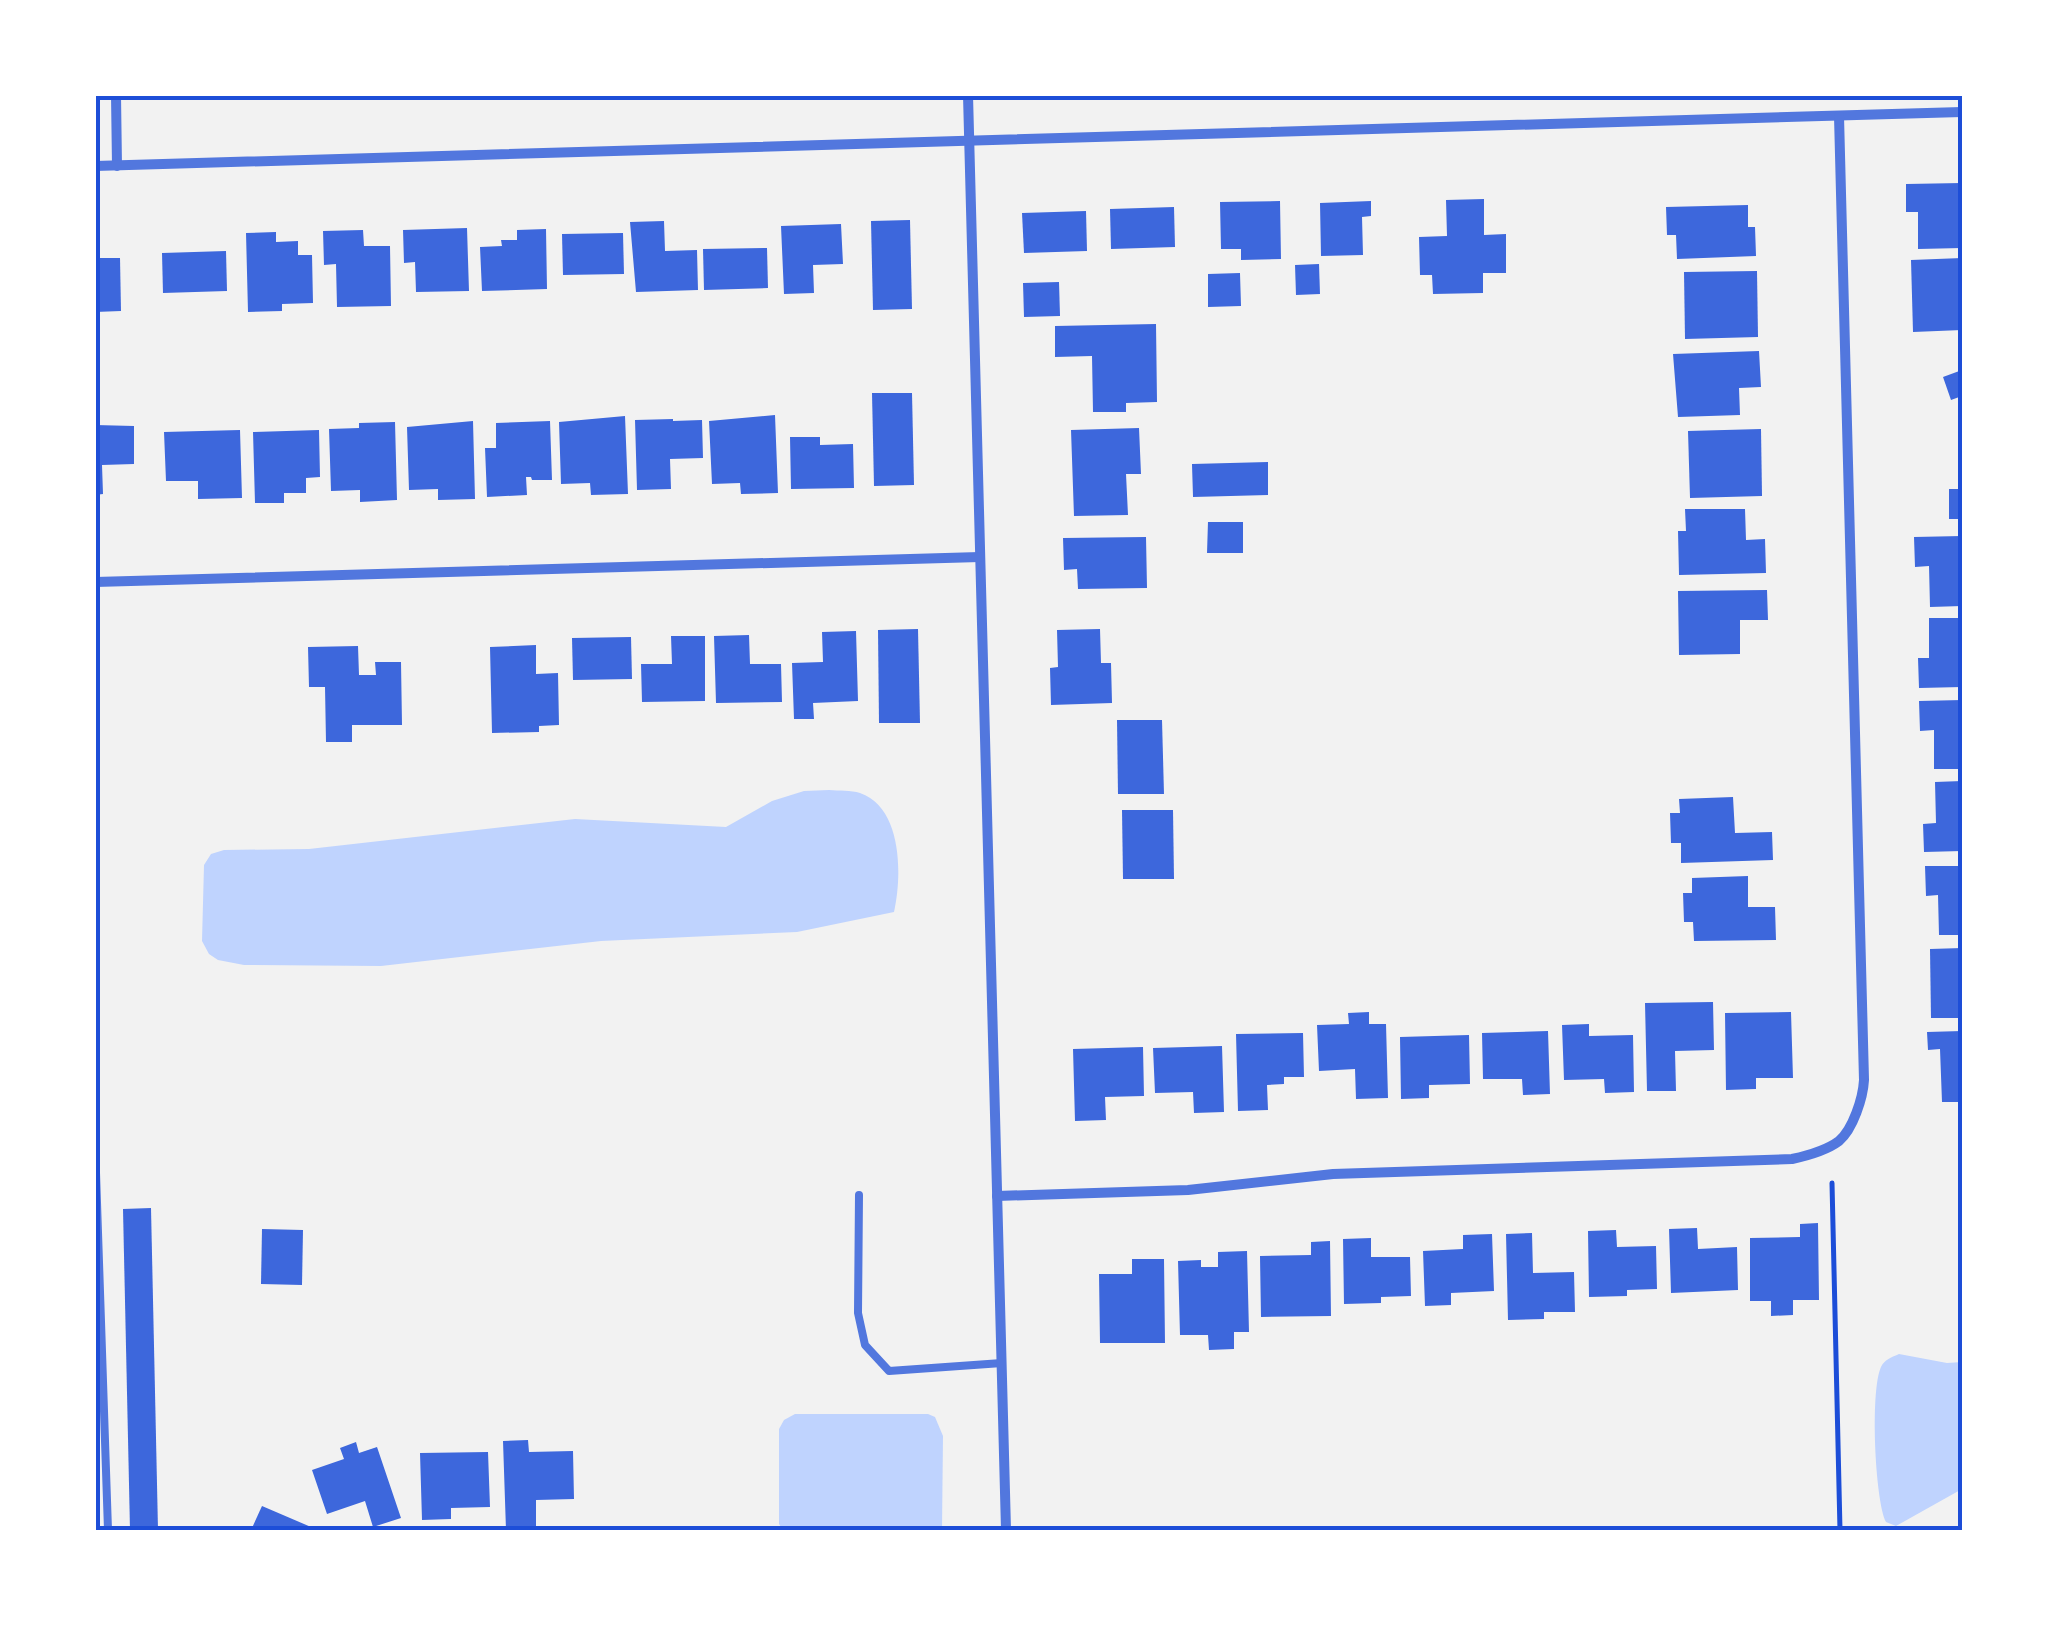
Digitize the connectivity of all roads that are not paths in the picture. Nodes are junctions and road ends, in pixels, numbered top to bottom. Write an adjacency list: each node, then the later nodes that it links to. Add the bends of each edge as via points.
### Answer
1 (116, 95): 7 (street)
2 (968, 95): 5 (street)
3 (1962, 112): 4 (street)
4 (1839, 116): 5 (street); 12 (street, via 1864,1080 1863,1096 1840,1140 1792,1159 1333,1174 1188,1190)
5 (969, 141): 7 (street); 8 (street)
6 (95, 166): 7 (street)
7 (118, 166)
8 (980, 557): 9 (street); 12 (street)
9 (95, 582)
10 (95, 1143): 14 (lane)
11 (860, 1194): 13 (lane, via 858,1313 865,1345 888,1371)
12 (997, 1196): 13 (street)
13 (1002, 1363): 15 (street)
14 (108, 1530)
15 (1006, 1530)

